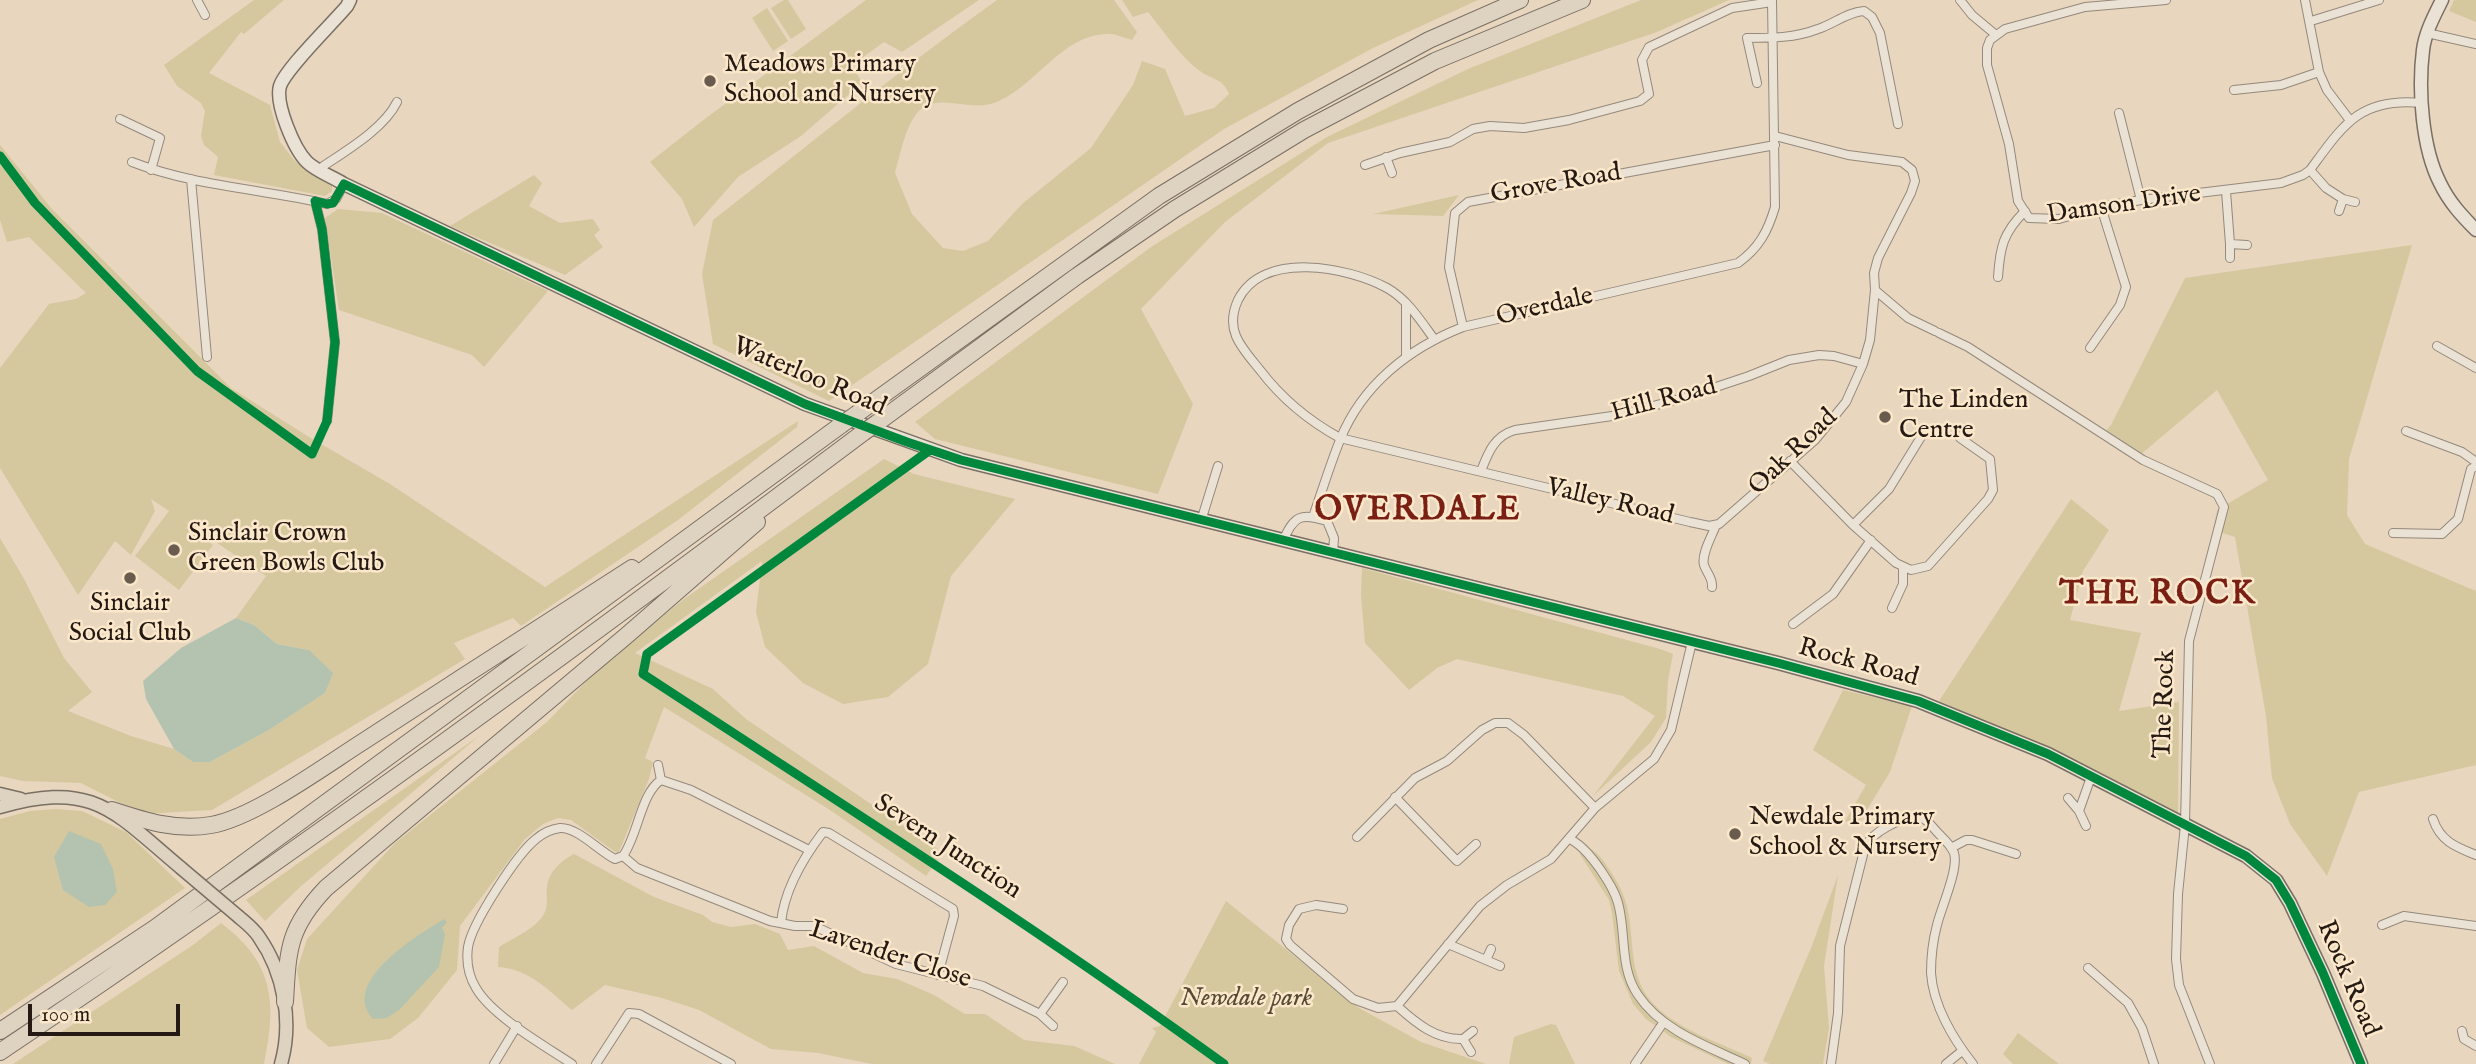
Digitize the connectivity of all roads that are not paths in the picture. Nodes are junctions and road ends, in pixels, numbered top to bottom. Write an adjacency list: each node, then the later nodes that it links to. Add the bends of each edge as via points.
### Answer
1 (197, 0): 12 (street)
2 (350, 0): 31 (street, Waterloo Road, via 280,87 289,134 307,162)
3 (1520, 0): 70 (highway, bridge, via 1429,40 1159,196)
4 (1582, 0): 62 (highway, via 1435,61 1304,130 1087,268)
5 (1960, 0): 15 (street)
6 (2166, 0): 11 (street)
7 (2305, 0): 13 (street)
8 (2379, 0): 13 (street)
9 (2442, 0): 14 (street)
10 (1772, 1): 16 (street, Overdale); 28 (street, via 1732,8 1649,47 1642,60 1649,94 1640,101 1524,128 1473,129 1450,142)
11 (2150, 1): 15 (street, via 2085,7)
12 (205, 15)
13 (2311, 20): 18 (street)
14 (2427, 33): 17 (street); 22 (street)
15 (1996, 35): 43 (street, Damson Drive, via 1987,48 1987,65 2009,144 2018,201)
16 (1773, 38): 19 (street, via 1747,38); 26 (street, via 1809,32 1851,13 1868,12 1880,33); 27 (street, Overdale)
17 (2476, 44)
18 (2319, 72): 20 (street, via 2281,85); 25 (street)
19 (1758, 83)
20 (2234, 90)
21 (397, 102): 31 (street, via 391,115 370,134)
22 (2422, 103): 25 (street, Damson Drive, via 2377,105); 45 (street, via 2428,148 2440,183)
23 (2119, 113): 39 (street)
24 (120, 118): 32 (street, via 160,138)
25 (2349, 120): 33 (street, Damson Drive)
26 (1898, 124)
27 (1775, 140): 50 (street, Oak Road, via 1902,162 1912,170 1911,193 1878,258); 52 (street, Overdale, via 1775,207 1752,253 1738,263); 52 (street, Grove Road, via 1468,202 1455,213 1449,267)
28 (1387, 158): 30 (street); 34 (street)
29 (132, 162): 32 (street)
30 (1365, 165)
31 (319, 169): 36 (street, Waterloo Road)
32 (151, 170): 35 (street)
33 (2310, 170): 37 (street, Damson Drive, via 2281,183); 38 (street)
34 (1392, 173)
35 (191, 179): 40 (street); 57 (street)
36 (344, 184): 40 (street, via 333,203); 72 (street, Waterloo Road, via 805,404 961,460)
37 (2226, 191): 39 (street, Damson Drive); 46 (street)
38 (2343, 199): 41 (street); 44 (street)
39 (2141, 200): 42 (street, Damson Drive)
40 (315, 201): 60 (street, via 335,342)
41 (2354, 202)
42 (2101, 207): 43 (street, Damson Drive, via 2059,219 2029,218); 55 (street, via 2126,287 2120,305)
43 (2025, 211): 49 (street, via 2010,226 1999,250)
44 (2339, 211)
45 (2476, 230)
46 (2230, 244): 47 (street); 48 (street)
47 (2247, 245)
48 (2230, 258)
49 (1998, 277)
50 (1875, 290): 58 (street, Oak Road); 96 (street, The Rock, via 1908,317 1968,347 2143,460 2221,499 2224,507 2189,641)
51 (1406, 303): 53 (street); 56 (street); 65 (street, via 1389,289 1350,273 1295,267 1256,278 1242,291 1233,317 1241,346 1273,388 1318,426)
52 (1463, 327): 53 (street, Overdale)
53 (1434, 339): 56 (street, Overdale)
54 (2437, 346): 59 (street)
55 (2090, 348)
56 (1406, 356): 65 (street, Overdale, via 1368,391)
57 (207, 357)
58 (1863, 364): 66 (street, Oak Road, via 1846,402 1829,425); 69 (street, Hill Road, via 1819,355 1789,360 1683,398 1619,415 1515,430 1493,445)
59 (2476, 368)
60 (327, 421)
61 (1967, 428): 79 (street, via 1960,438 1990,458 1993,490 1928,566)
62 (865, 431): 117 (highway, via 326,888 307,907 293,932); 129 (highway, via 166,941)
63 (2406, 431): 67 (street, via 2462,453)
64 (1921, 437): 74 (street, via 1889,489)
65 (1340, 438): 69 (street, Valley Road); 71 (street, Overdale)
66 (1790, 461): 73 (street, Oak Road); 74 (street)
67 (2476, 464): 75 (street, via 2458,519 2442,534)
68 (1218, 466): 72 (street)
69 (1481, 471): 73 (street, Valley Road)
70 (757, 487): 93 (highway, via 265,803 227,821 181,828); 123 (highway, via 155,928)
71 (1313, 517): 77 (street, via 1302,516 1290,523); 78 (street, via 1327,521 1334,538)
72 (1201, 521): 77 (street, Waterloo Road)
73 (1716, 525): 80 (street, via 1703,556)
74 (1853, 525): 76 (street)
75 (2393, 533)
76 (1871, 540): 79 (street); 82 (street, via 1833,594)
77 (1283, 541): 78 (street, Rock Road)
78 (1333, 554): 83 (street, Rock Road)
79 (1903, 568): 81 (street, via 1903,584)
80 (1712, 587)
81 (1892, 608)
82 (1793, 624)
83 (1692, 642): 85 (street, Rock Road, via 1918,701); 92 (street, via 1671,730 1654,759)
84 (658, 765): 86 (street)
85 (2091, 776): 94 (street); 96 (street, Rock Road)
86 (661, 780): 102 (street, via 691,790); 105 (street, via 650,791)
87 (0, 794): 90 (main road)
88 (1395, 797): 92 (street, via 1486,726 1500,722 1524,735); 98 (street); 100 (street, via 1457,861)
89 (2068, 798): 94 (street)
90 (25, 800): 91 (main road); 93 (main road, via 61,796)
91 (0, 807)
92 (1595, 808): 99 (street)
93 (112, 810): 117 (main road, bridge, via 258,936)
94 (2079, 811): 97 (street)
95 (2433, 819): 104 (street, via 2437,831 2452,846)
96 (2185, 825): 142 (street, The Rock, via 2176,974); 143 (street, Rock Road, via 2256,863 2281,887 2317,958)
97 (2086, 826)
98 (1357, 837)
99 (1570, 839): 110 (street, via 1551,859 1480,906); 120 (street, via 1594,861 1616,896 1630,980)
100 (1476, 844)
101 (1951, 848): 103 (street, via 1972,840); 128 (street, via 1954,867 1936,927 1931,976 1934,995); 138 (street, via 1917,816 1894,824 1868,842 1840,946)
102 (809, 850): 107 (street, via 782,908); 115 (street, via 823,832 829,833 953,909)
103 (2016, 854)
104 (2476, 855)
105 (623, 856): 107 (street, Lavender Close, via 637,868); 121 (street, Lavender Close, via 615,859 566,828 547,832 535,839 474,925 468,945 470,976 489,1004)
106 (1343, 909): 118 (street, via 1316,905 1299,909 1286,939 1353,999 1378,1008)
107 (781, 923): 115 (street, Lavender Close, via 814,926 896,964)
108 (2382, 925): 109 (street, via 2403,916)
109 (2476, 926)
110 (1448, 944): 112 (street); 118 (street)
111 (1491, 948): 112 (street)
112 (1486, 960): 113 (street)
113 (1500, 966)
114 (2088, 968): 141 (street, via 2128,1003)
115 (939, 975): 119 (street, Lavender Close, via 983,986)
116 (1063, 982): 119 (street)
117 (285, 1002): 132 (main road, via 287,1029)
118 (1397, 1006): 126 (street, via 1419,1026 1454,1040)
119 (1040, 1014): 122 (street, Lavender Close)
120 (1663, 1023): 131 (street); 137 (street)
121 (517, 1026): 133 (street); 134 (street)
122 (1053, 1026)
123 (0, 1031)
124 (1473, 1031): 126 (street)
125 (2462, 1031): 127 (street, via 2464,1039)
126 (1463, 1039): 130 (street)
127 (2476, 1046)
128 (1962, 1051): 139 (street); 140 (street)
129 (0, 1052)
130 (1471, 1052)
131 (1740, 1063)
132 (281, 1064)
133 (494, 1064)
134 (572, 1064)
135 (596, 1064): 136 (street, via 629,1013 639,1014)
136 (731, 1064)
137 (1635, 1064)
138 (1831, 1064)
139 (1946, 1064)
140 (1973, 1064)
141 (2154, 1064)
142 (2210, 1064)
143 (2361, 1064)

